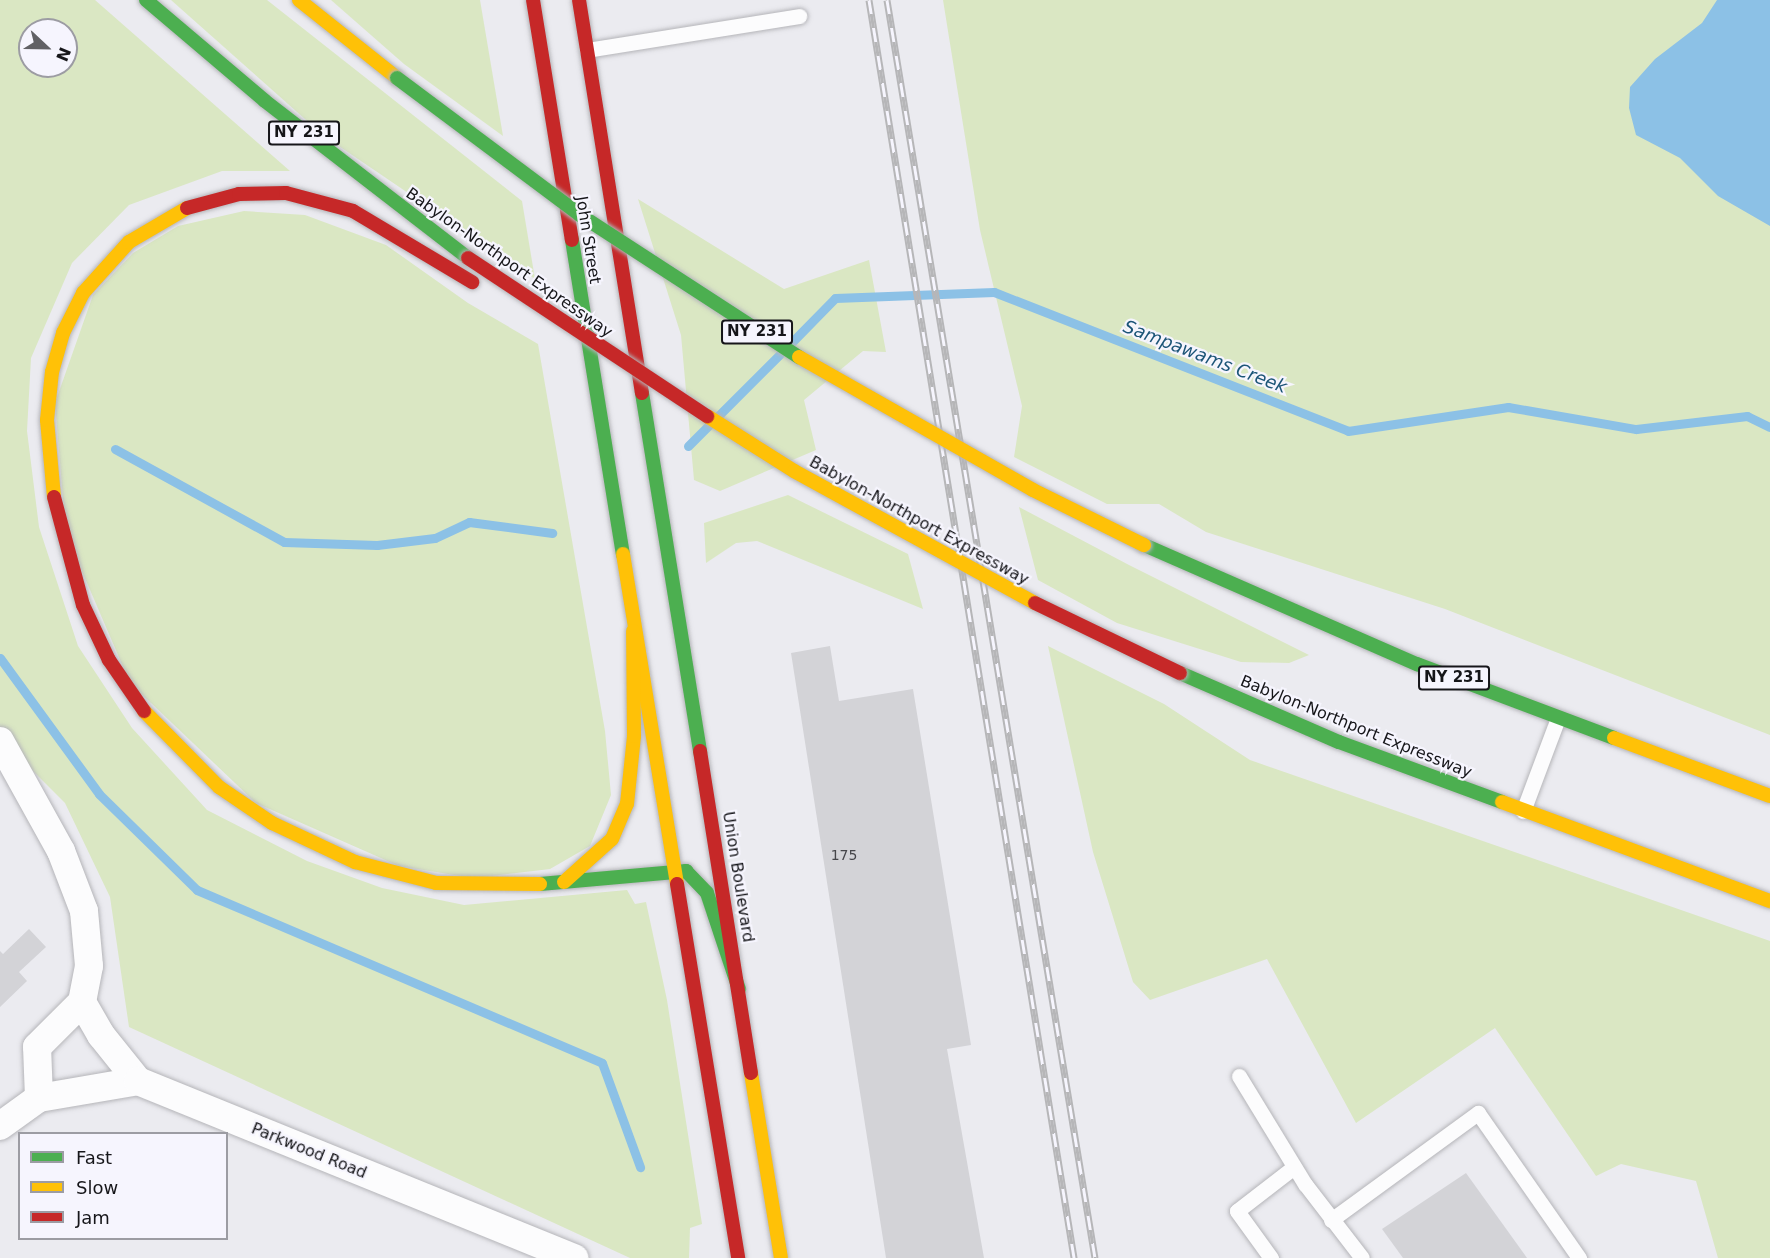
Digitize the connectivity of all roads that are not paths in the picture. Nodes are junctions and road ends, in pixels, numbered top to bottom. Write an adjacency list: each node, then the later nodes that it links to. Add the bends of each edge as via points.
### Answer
1 (146, 0): 7 (main road, Babylon-Northport Expressway / NY 231, bridge, via 265,101 468,258)
2 (299, 0): 10 (main road, NY 231, bridge, via 396,78 580,215 777,344 993,468 1144,545 1285,610)
3 (533, 0): 9 (main road, John Street)
4 (579, 0): 6 (main road, John Street)
5 (800, 16): 6 (lane)
6 (587, 50): 8 (main road, John Street)
7 (602, 350): 13 (main road, Babylon-Northport Expressway / NY 231, bridge, via 732,433 909,536 1180,673 1339,742); 15 (main road, bridge, via 482,287 375,222 310,197 239,194 170,215 111,258 83,293 63,333 52,372 47,420 56,514 83,605 120,676 168,738 228,793 300,840 380,870 459,885)
8 (660, 502): 17 (main road, Union Boulevard)
9 (633, 632): 14 (main road); 15 (main road, via 634,736 627,804 620,824 599,855)
10 (1558, 718): 12 (main road, NY 231); 13 (lane)
11 (0, 741): 18 (street, via 61,851 84,911 89,966)
12 (1770, 796)
13 (1523, 811): 16 (main road, Babylon-Northport Expressway / NY 231)
14 (672, 870): 15 (main road); 17 (main road, via 694,875 707,893); 27 (main road)
15 (564, 882)
16 (1770, 901)
17 (739, 989): 28 (main road, Union Boulevard)
18 (82, 1002): 20 (street, via 100,1035); 21 (street, via 37,1047)
19 (1239, 1076): 23 (lane)
20 (138, 1081): 21 (street); 26 (street, Parkwood Road)
21 (39, 1098): 22 (street)
22 (0, 1126)
23 (1294, 1167): 24 (lane); 25 (lane, via 1237,1211)
24 (1331, 1220): 29 (lane); 30 (lane, via 1478,1113)
25 (1268, 1256)
26 (574, 1258)
27 (738, 1258)
28 (781, 1258)
29 (1362, 1258)
30 (1579, 1258)

